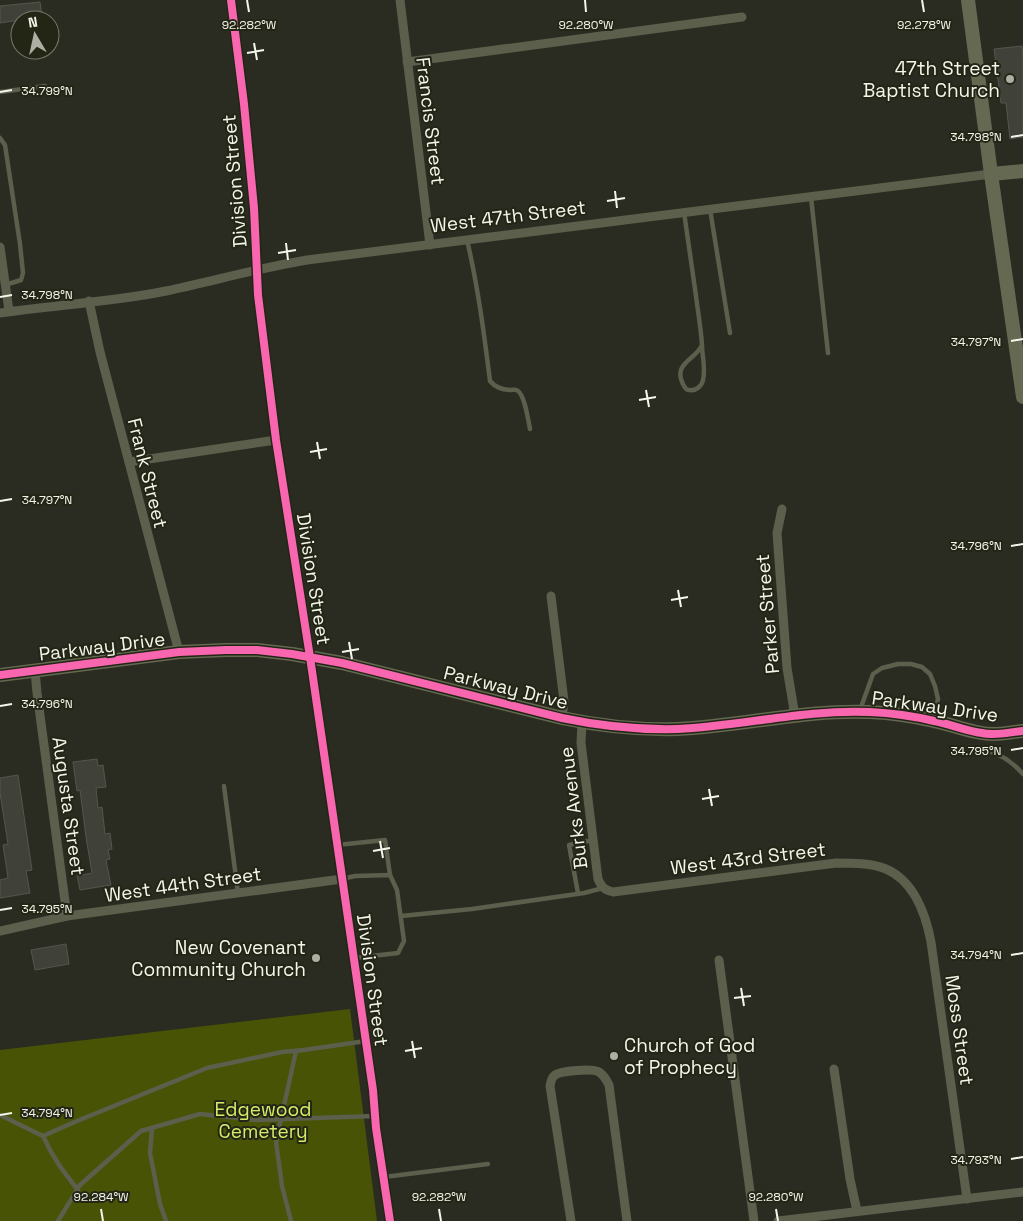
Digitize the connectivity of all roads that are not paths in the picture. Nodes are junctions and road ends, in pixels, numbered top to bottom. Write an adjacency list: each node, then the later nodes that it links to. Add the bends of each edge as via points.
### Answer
1 (231, 0): 17 (street, Division Street, via 253,198)
2 (400, 0): 5 (street, Francis Street)
3 (968, 0): 10 (street)
4 (742, 17): 5 (street)
5 (407, 62): 15 (street, Francis Street)
6 (45, 86): 7 (lane)
7 (0, 92)
8 (0, 138): 18 (lane, via 5,145 23,273 21,280)
9 (1023, 171): 10 (street, West 47th Street)
10 (991, 174): 11 (street, West 47th Street); 24 (street)
11 (811, 196): 12 (street, West 47th Street); 23 (lane)
12 (710, 209): 13 (street, West 47th Street); 21 (lane)
13 (684, 212): 14 (street, West 47th Street); 22 (lane)
14 (467, 240): 15 (street, West 47th Street); 25 (lane, via 475,272 490,380 501,389 520,392)
15 (430, 245): 17 (street, West 47th Street, via 307,260)
16 (0, 246): 18 (street)
17 (256, 270): 19 (street, West 47th Street, via 165,291); 26 (street, Division Street)
18 (5, 285): 20 (street)
19 (89, 302): 20 (street, West 47th Street); 27 (street, Frank Street)
20 (4, 312)
21 (730, 333)
22 (702, 345): 22 (lane, via 703,380 697,389 691,391 683,384 682,365)
23 (828, 352)
24 (1023, 397)
25 (530, 429)
26 (276, 440): 27 (street); 31 (street, Division Street)
27 (129, 462): 30 (street, Frank Street)
28 (782, 509): 35 (street, Parker Street, via 777,532 787,668)
29 (551, 596): 36 (street, via 564,701)
30 (179, 652): 31 (street, Parkway Drive, via 257,650); 32 (street, Parkway Drive)
31 (310, 658): 36 (street, Parkway Drive); 47 (street, Division Street)
32 (35, 670): 33 (street, Parkway Drive); 54 (street, Augusta Street)
33 (0, 675)
34 (860, 712): 35 (street, Parkway Drive); 37 (street, Parkway Drive); 37 (lane, via 873,674 882,668 911,664 930,674 936,686 938,699)
35 (795, 716): 38 (street, Parkway Drive, via 645,729)
36 (562, 718): 38 (street, Parkway Drive)
37 (933, 720): 41 (street, Parkway Drive, via 982,734)
38 (582, 722): 46 (street, Burks Avenue, via 581,743)
39 (1023, 723): 41 (street, Parkway Drive)
40 (1023, 731): 41 (street, Parkway Drive)
41 (1006, 733): 42 (street, Parkway Drive)
42 (1023, 740)
43 (969, 747): 44 (lane, via 998,753)
44 (1023, 774)
45 (224, 786): 52 (lane)
46 (593, 840): 51 (street, Burks Avenue, via 598,880); 53 (lane, via 569,845)
47 (337, 845): 48 (lane, via 384,840); 50 (street, Division Street)
48 (390, 875): 50 (lane); 55 (lane, via 397,890)
49 (896, 875): 51 (street, West 43rd Street, via 874,866 836,863 614,892); 71 (street, Moss Street, via 916,898 929,929)
50 (342, 879): 52 (street, West 44th Street); 57 (street, Division Street)
51 (603, 888): 53 (lane)
52 (238, 893): 54 (street, West 44th Street)
53 (578, 893): 55 (lane)
54 (67, 916): 56 (street, West 44th Street)
55 (401, 916): 57 (lane, via 404,941 398,952)
56 (0, 931)
57 (354, 958): 59 (street, Division Street)
58 (719, 960): 80 (street)
59 (366, 1041): 60 (lane); 63 (street, Division Street)
60 (296, 1051): 64 (lane); 66 (lane, via 207,1068)
61 (834, 1069): 72 (street)
62 (0, 1115): 66 (lane)
63 (375, 1116): 64 (lane); 68 (street, Division Street)
64 (280, 1119): 65 (lane, via 200,1114); 76 (lane, via 276,1142)
65 (152, 1128): 69 (lane, via 141,1131); 75 (lane, via 150,1153)
66 (43, 1136): 69 (lane, via 59,1166)
67 (488, 1164): 68 (lane)
68 (384, 1178): 77 (street, Division Street)
69 (78, 1190): 74 (lane)
70 (1023, 1192): 71 (street)
71 (967, 1199): 72 (street)
72 (856, 1211): 73 (street)
73 (809, 1219): 81 (street)
74 (58, 1221)
75 (166, 1221)
76 (291, 1221)
77 (390, 1221)
78 (571, 1221): 79 (street, via 550,1086 551,1078 556,1074 584,1070 599,1072 609,1085)
79 (627, 1221)
80 (754, 1221)
81 (778, 1221)

